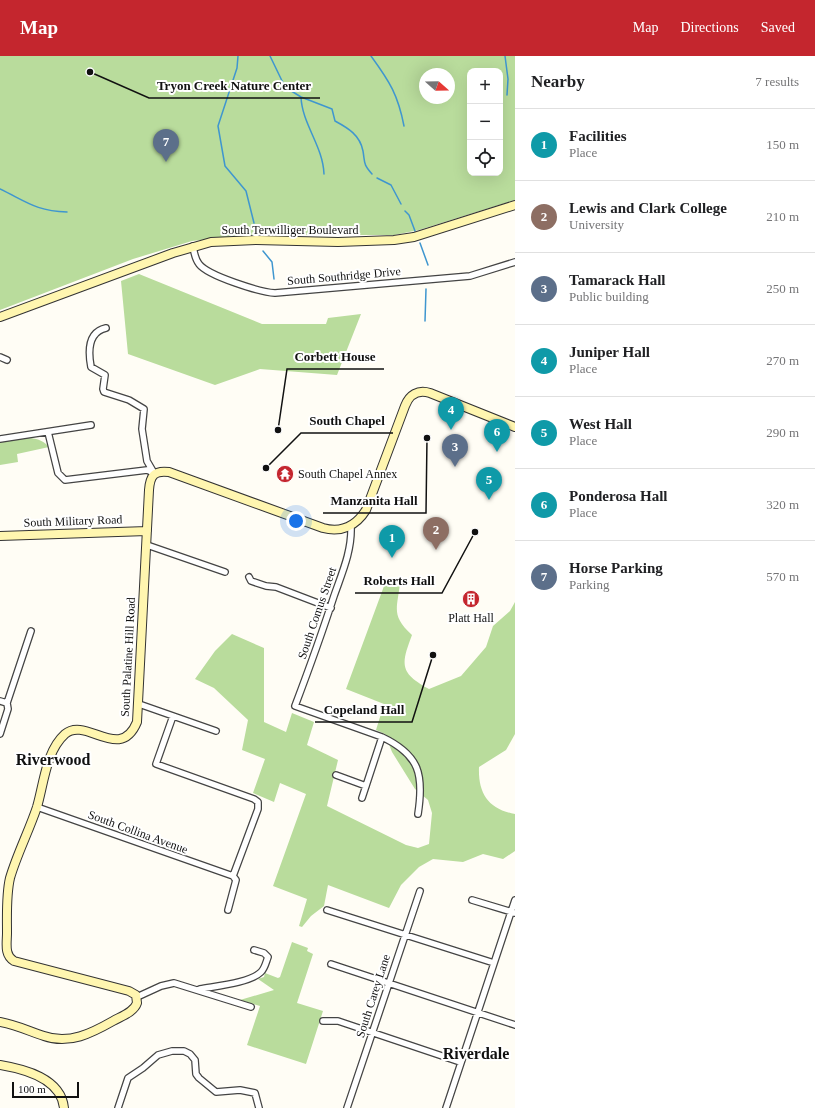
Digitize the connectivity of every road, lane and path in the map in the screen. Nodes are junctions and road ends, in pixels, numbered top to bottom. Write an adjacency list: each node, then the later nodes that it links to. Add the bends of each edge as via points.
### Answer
1 (515, 204): 2 (street, South Terwilliger Boulevard, via 414,237 394,240 243,240)
2 (193, 246): 3 (street, South Southridge Drive, via 197,263 207,271 259,291 275,293 470,276); 4 (street, South Terwilliger Boulevard)
3 (515, 262)
4 (0, 317)
5 (106, 328): 12 (street, via 98,331 90,343 91,366 105,375 103,389 106,393 129,400 144,409 142,429 147,461)
6 (0, 357): 7 (street)
7 (7, 360)
8 (91, 425): 10 (street)
9 (515, 427): 13 (street, via 430,393 415,394 405,406 368,507)
10 (48, 432): 11 (street); 12 (street, via 58,473 63,479 70,481 147,470)
11 (0, 439)
12 (154, 473): 13 (street, via 169,472 326,529); 14 (street, South Palatine Hill Road, via 149,484)
13 (351, 526): 19 (street, South Comus Street, via 351,544)
14 (147, 531): 15 (street, South Military Road); 16 (street, South Palatine Hill Road)
15 (0, 536)
16 (147, 545): 17 (street); 23 (street, South Palatine Hill Road)
17 (225, 572)
18 (249, 577): 19 (street, via 251,581 276,587)
19 (331, 608): 27 (street, South Comus Street, via 295,706)
20 (31, 632): 22 (street)
21 (0, 700): 22 (street)
22 (7, 703): 26 (street, via 8,709)
23 (139, 704): 24 (street); 31 (street, South Palatine Hill Road, via 135,726 122,738 109,739 76,729 65,734 50,760)
24 (174, 716): 25 (street); 33 (street, via 156,764 258,802 258,809)
25 (216, 731)
26 (0, 734)
27 (382, 737): 29 (street); 32 (street, via 405,752 418,767 421,793)
28 (336, 775): 29 (street)
29 (366, 786): 30 (street)
30 (362, 798)
31 (37, 808): 33 (street, South Collina Avenue); 46 (street, South Palatine Hill Road, via 19,851 9,886 8,955 19,964 127,990)
32 (418, 814)
33 (232, 876): 37 (street, via 236,880)
34 (420, 891): 40 (street, South Carey Lane)
35 (472, 900): 39 (street)
36 (515, 900): 39 (street)
37 (228, 910)
38 (327, 910): 40 (street)
39 (513, 913): 42 (street)
40 (406, 934): 42 (street); 44 (street, South Carey Lane)
41 (254, 950): 45 (street, via 268,957 259,974)
42 (494, 963): 48 (street)
43 (331, 964): 44 (street)
44 (389, 982): 48 (street); 52 (street, South Carey Lane)
45 (198, 990): 46 (street, via 174,983); 47 (street)
46 (137, 997): 50 (street, via 137,1005 132,1010 75,1038 50,1038)
47 (251, 1007)
48 (477, 1013): 51 (street); 53 (street)
49 (323, 1020): 52 (street, via 338,1021)
50 (0, 1022)
51 (515, 1025)
52 (373, 1033): 53 (street); 58 (street, South Carey Lane)
53 (460, 1062): 59 (street)
54 (0, 1065): 55 (street, via 20,1068 45,1080 61,1095)
55 (64, 1108)
56 (118, 1108): 57 (street, via 128,1078 158,1055 184,1051 192,1056 196,1063 196,1074 214,1091 219,1093 240,1090 255,1093)
57 (259, 1108)
58 (347, 1108)
59 (446, 1108)

